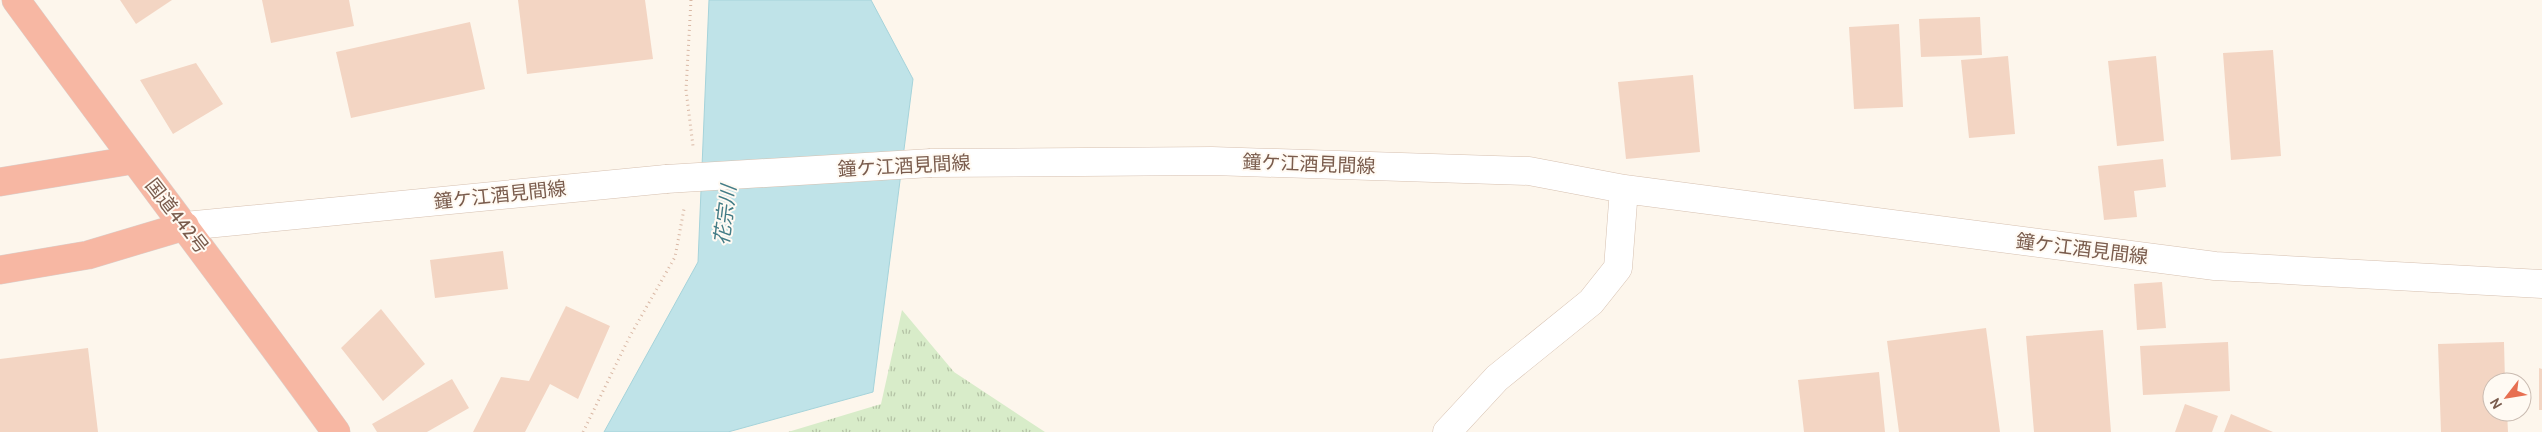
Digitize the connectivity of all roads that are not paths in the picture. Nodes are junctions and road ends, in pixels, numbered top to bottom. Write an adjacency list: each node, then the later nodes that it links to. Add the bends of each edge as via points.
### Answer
1 (16, 0): 2 (highway, 国道442号)
2 (133, 160): 3 (highway); 5 (highway, 国道442号)
3 (0, 182)
4 (1624, 189): 5 (main road, 鐘ケ江酒見間線, bridge, via 1528,171 1212,161 931,163 666,179); 7 (main road, 鐘ケ江酒見間線, via 2215,266); 9 (main road, via 1618,268 1591,302 1497,378)
5 (185, 226): 6 (highway, via 88,255); 8 (highway, 国道442号)
6 (0, 270)
7 (2542, 284)
8 (336, 432)
9 (1447, 432)

